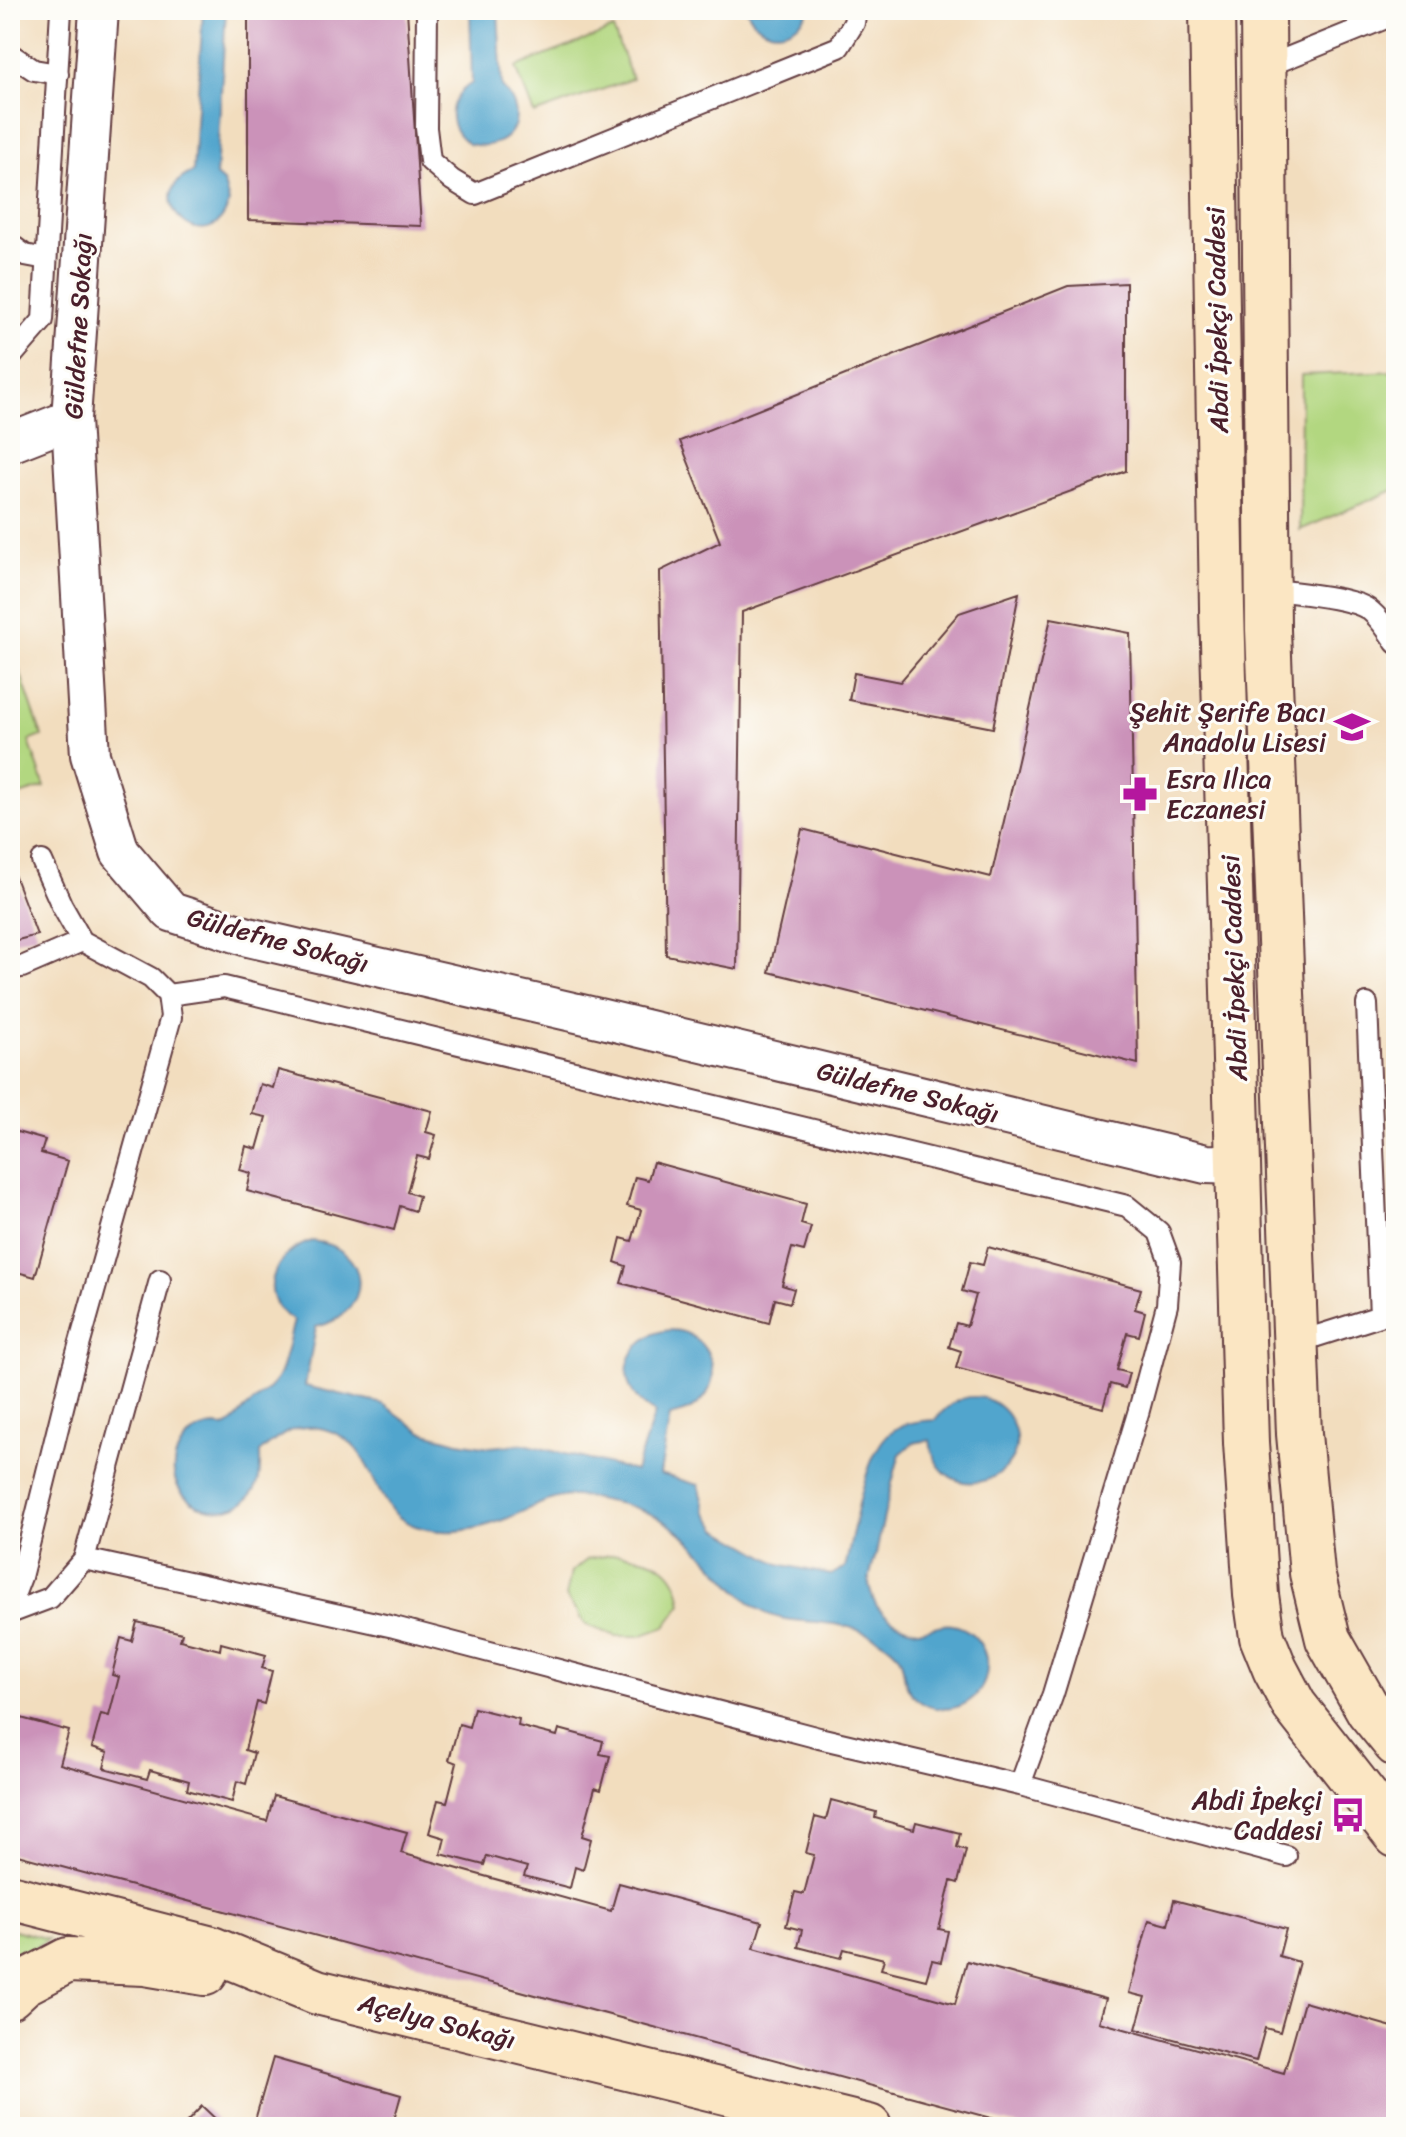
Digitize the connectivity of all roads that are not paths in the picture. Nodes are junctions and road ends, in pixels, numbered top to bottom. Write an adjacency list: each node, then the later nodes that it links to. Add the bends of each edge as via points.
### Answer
1 (61, 10): 10 (lane)
2 (99, 10): 14 (street, Güldefne Sokağı)
3 (427, 10): 4 (lane, via 430,161 475,194 839,47)
4 (856, 10)
5 (1212, 10): 23 (street, Abdi İpekçi Caddesi, via 1222,608)
6 (1263, 10): 9 (street, Abdi İpekçi Caddesi)
7 (1396, 14): 9 (lane)
8 (10, 54): 10 (lane, via 34,70)
9 (1263, 68): 16 (street, Abdi İpekçi Caddesi)
10 (58, 74): 12 (lane)
11 (10, 244): 12 (lane, via 25,255)
12 (46, 259): 13 (lane, via 43,320)
13 (10, 358)
14 (71, 419): 15 (street); 23 (street, Güldefne Sokağı, via 90,755 120,852 171,912 248,937 1206,1164)
15 (10, 443)
16 (1269, 589): 17 (lane, via 1365,607); 24 (street, Abdi İpekçi Caddesi)
17 (1396, 643)
18 (42, 861): 19 (lane)
19 (82, 941): 20 (lane); 21 (lane, via 151,978)
20 (10, 969)
21 (168, 995): 28 (lane, via 171,1017); 31 (lane, via 224,987 1127,1206 1159,1232 1170,1262 1167,1305 1053,1694)
22 (1367, 1004): 26 (lane, via 1380,1316)
23 (1240, 1165): 24 (street); 32 (street, Abdi İpekçi Caddesi, via 1249,1491 1262,1637 1294,1705)
24 (1288, 1165): 26 (street, Abdi İpekçi Caddesi)
25 (160, 1280): 27 (lane)
26 (1295, 1343): 30 (street, Abdi İpekçi Caddesi, via 1312,1573 1328,1639 1369,1711)
27 (84, 1559): 29 (lane, via 50,1598); 31 (lane, via 394,1627)
28 (10, 1606)
29 (10, 1613)
30 (1396, 1744)
31 (1020, 1785): 33 (lane)
32 (1396, 1835)
33 (1286, 1856)
34 (10, 1897): 35 (street, Açelya Sokağı, via 212,1949)
35 (317, 1992): 36 (street, via 145,1963 68,1960); 37 (street, Açelya Sokağı)
36 (10, 1996)
37 (869, 2127)

